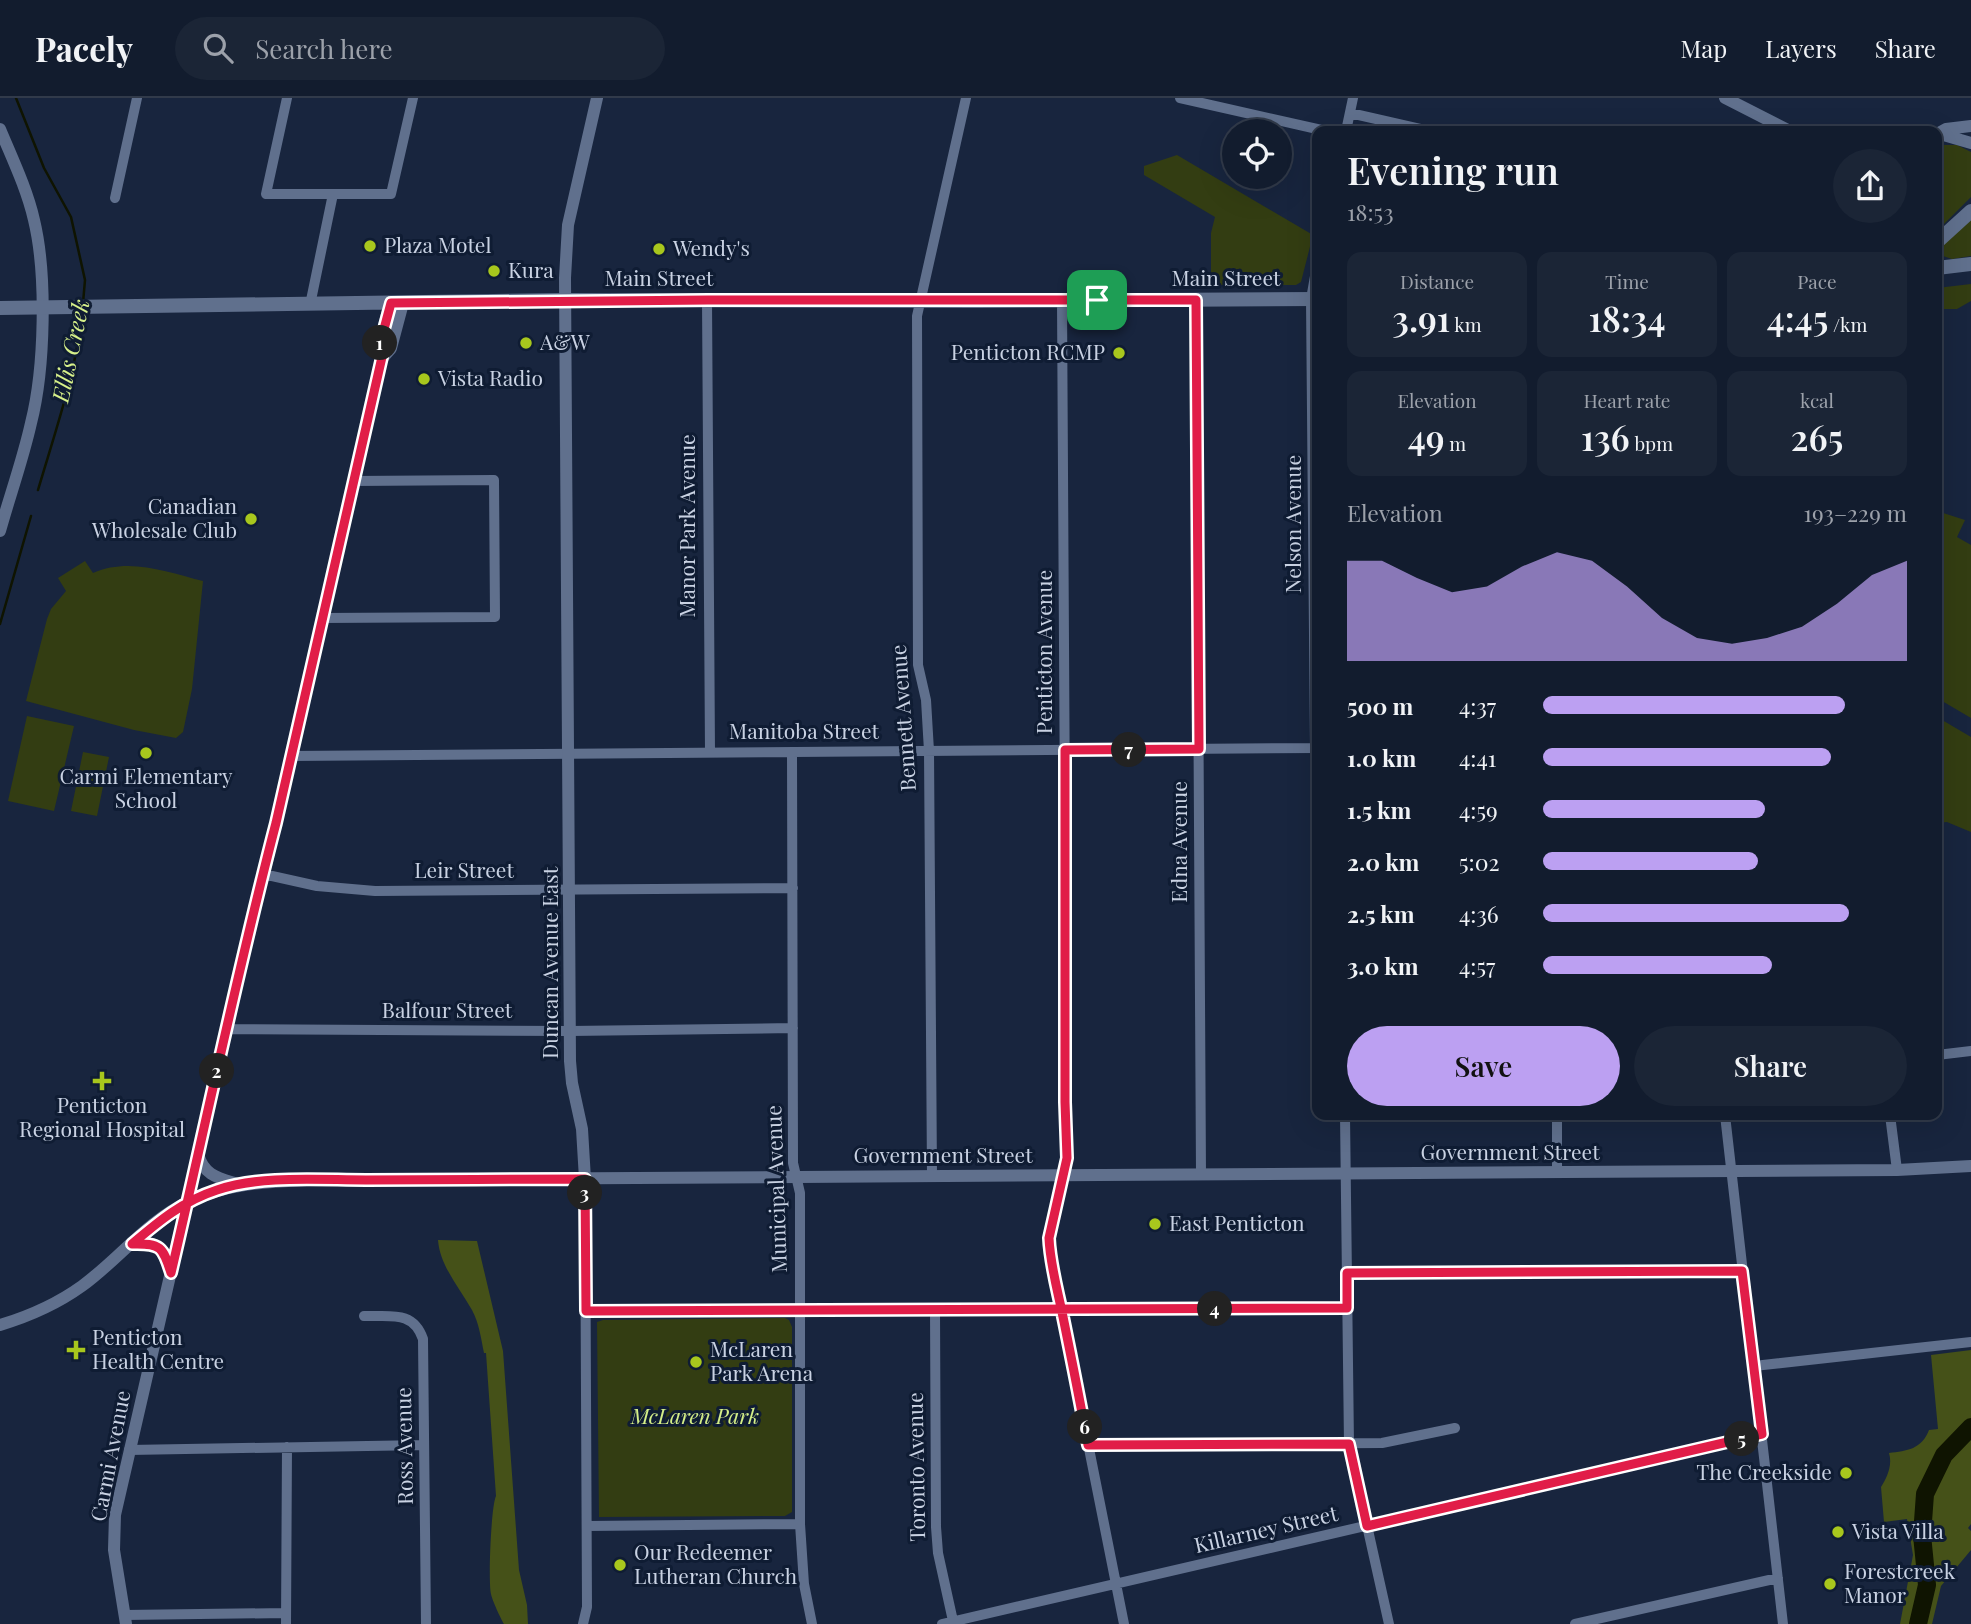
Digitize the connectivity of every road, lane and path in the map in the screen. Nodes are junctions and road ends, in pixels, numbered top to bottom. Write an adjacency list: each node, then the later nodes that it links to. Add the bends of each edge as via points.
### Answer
1 (137, 98): 20 (street)
2 (287, 98): 19 (street, via 265,194)
3 (413, 98): 19 (street, via 391,194)
4 (597, 98): 26 (street, Duncan Avenue East, via 566,237)
5 (966, 98): 30 (street, Bennett Avenue)
6 (1180, 98): 14 (street)
7 (1353, 98): 9 (street)
8 (1724, 98): 12 (street)
9 (1350, 113): 10 (street); 11 (street)
10 (1347, 126)
11 (1407, 126)
12 (1780, 126)
13 (1971, 126): 16 (street)
14 (1312, 128)
15 (0, 130): 33 (street, via 33,216 41,263)
16 (1942, 132)
17 (1942, 135): 18 (street)
18 (1971, 144)
19 (333, 194): 32 (street)
20 (115, 198)
21 (1971, 211): 22 (main road)
22 (1942, 237)
23 (1971, 264): 24 (main road)
24 (1942, 267)
25 (1312, 299): 29 (main road, Main Street)
26 (565, 300): 27 (main road, Main Street); 31 (main road, Main Street); 45 (street, Duncan Avenue East)
27 (708, 300): 30 (main road, Main Street); 43 (street, Manor Park Avenue)
28 (1062, 300): 29 (main road, Main Street); 30 (main road, Main Street); 41 (street, Penticton Avenue)
29 (1196, 300): 40 (street, Edna Avenue)
30 (920, 301): 42 (street, Bennett Avenue, via 918,665 926,699)
31 (397, 303): 32 (main road, Main Street); 35 (main road, via 390,348)
32 (310, 304): 33 (main road, Main Street)
33 (41, 307): 34 (main road, Main Street); 37 (street, via 32,421)
34 (0, 308)
35 (382, 357): 36 (street, Carmi Avenue)
36 (354, 481): 38 (street, Carmi Avenue); 38 (street, via 494,480 495,617)
37 (0, 531)
38 (322, 618): 46 (street, Carmi Avenue)
39 (1312, 748): 40 (street, Manitoba Street)
40 (1199, 749): 41 (street, Manitoba Street); 64 (street, Edna Avenue)
41 (1065, 750): 42 (street, Manitoba Street); 67 (street, Penticton Avenue, via 1067,1158)
42 (929, 751): 44 (street, Manitoba Street); 66 (street, Bennett Avenue)
43 (710, 752): 44 (street, Manitoba Street); 45 (street, Manitoba Street)
44 (792, 752): 48 (street, Municipal Avenue)
45 (568, 753): 46 (street, Manitoba Street); 49 (street, Duncan Avenue East)
46 (291, 756): 47 (street, Carmi Avenue)
47 (263, 874): 49 (street, Leir Street, via 317,886 375,891); 51 (street, Carmi Avenue)
48 (793, 888): 49 (street, Leir Street); 50 (street, Municipal Avenue)
49 (569, 890): 52 (street, Duncan Avenue East)
50 (793, 1028): 52 (street, Balfour Street); 68 (street, Municipal Avenue)
51 (227, 1029): 52 (street, Balfour Street); 59 (street, Carmi Avenue)
52 (570, 1031): 69 (street, Duncan Avenue East)
53 (1971, 1051): 54 (street)
54 (1942, 1054)
55 (1345, 1120): 65 (street)
56 (1557, 1120): 63 (street)
57 (1726, 1120): 62 (street)
58 (1891, 1120): 61 (street)
59 (198, 1154): 70 (street, via 212,1176); 71 (street, Carmi Avenue)
60 (1971, 1166): 61 (street, Government Street)
61 (1897, 1170): 62 (street, Government Street)
62 (1731, 1171): 63 (street, Government Street); 73 (street)
63 (1558, 1172): 65 (street, Government Street)
64 (1202, 1174): 65 (street, Government Street); 67 (street, Government Street)
65 (1345, 1174): 75 (street)
66 (932, 1175): 67 (street, Government Street); 68 (street, Government Street)
67 (1063, 1175): 77 (street, Penticton Avenue, via 1049,1238)
68 (796, 1176): 69 (street, Government Street); 78 (street, Municipal Avenue)
69 (585, 1179): 70 (street, Government Street); 80 (street, Duncan Avenue East)
70 (239, 1184): 71 (street, Government Street)
71 (187, 1202): 72 (street, Government Street); 74 (street, Carmi Avenue)
72 (132, 1244): 74 (street, via 161,1248); 82 (street, Government Street, via 53,1305)
73 (1742, 1271): 75 (street); 84 (street)
74 (171, 1273): 91 (street, Carmi Avenue)
75 (1347, 1273): 76 (street)
76 (1347, 1308): 77 (street); 87 (street)
77 (1062, 1309): 79 (street); 89 (street, Penticton Avenue)
78 (800, 1310): 79 (street); 80 (street); 92 (street, Municipal Avenue)
79 (935, 1310): 100 (street, Toronto Avenue, via 936,1527)
80 (586, 1311): 93 (street, Duncan Avenue East)
81 (364, 1317): 88 (street, Ross Avenue, via 408,1318 419,1327)
82 (0, 1325)
83 (1971, 1342): 84 (street)
84 (1754, 1366): 86 (street)
85 (1455, 1428): 87 (street, via 1382,1443)
86 (1762, 1434): 94 (street, Killarney Street); 95 (street)
87 (1349, 1444): 89 (street); 94 (street)
88 (424, 1445): 90 (street); 101 (street, Ross Avenue)
89 (1088, 1445): 96 (street, Penticton Avenue)
90 (287, 1447): 91 (street); 99 (street)
91 (130, 1450): 98 (street, Carmi Avenue, via 115,1516 114,1550)
92 (800, 1524): 93 (street); 104 (street, Municipal Avenue)
93 (587, 1526): 97 (street, Duncan Avenue East)
94 (1367, 1526): 96 (street, Killarney Street); 107 (street)
95 (1778, 1577): 108 (street); 109 (street)
96 (1116, 1585): 100 (street, Killarney Street); 106 (street, Penticton Avenue)
97 (587, 1607): 102 (street, Duncan Avenue East); 103 (street)
98 (125, 1619): 99 (street)
99 (286, 1619)
100 (953, 1621): 105 (street, Killarney Street)
101 (426, 1624)
102 (583, 1624)
103 (589, 1624)
104 (812, 1624)
105 (942, 1624)
106 (1124, 1624)
107 (1389, 1624)
108 (1575, 1624)
109 (1783, 1624)

